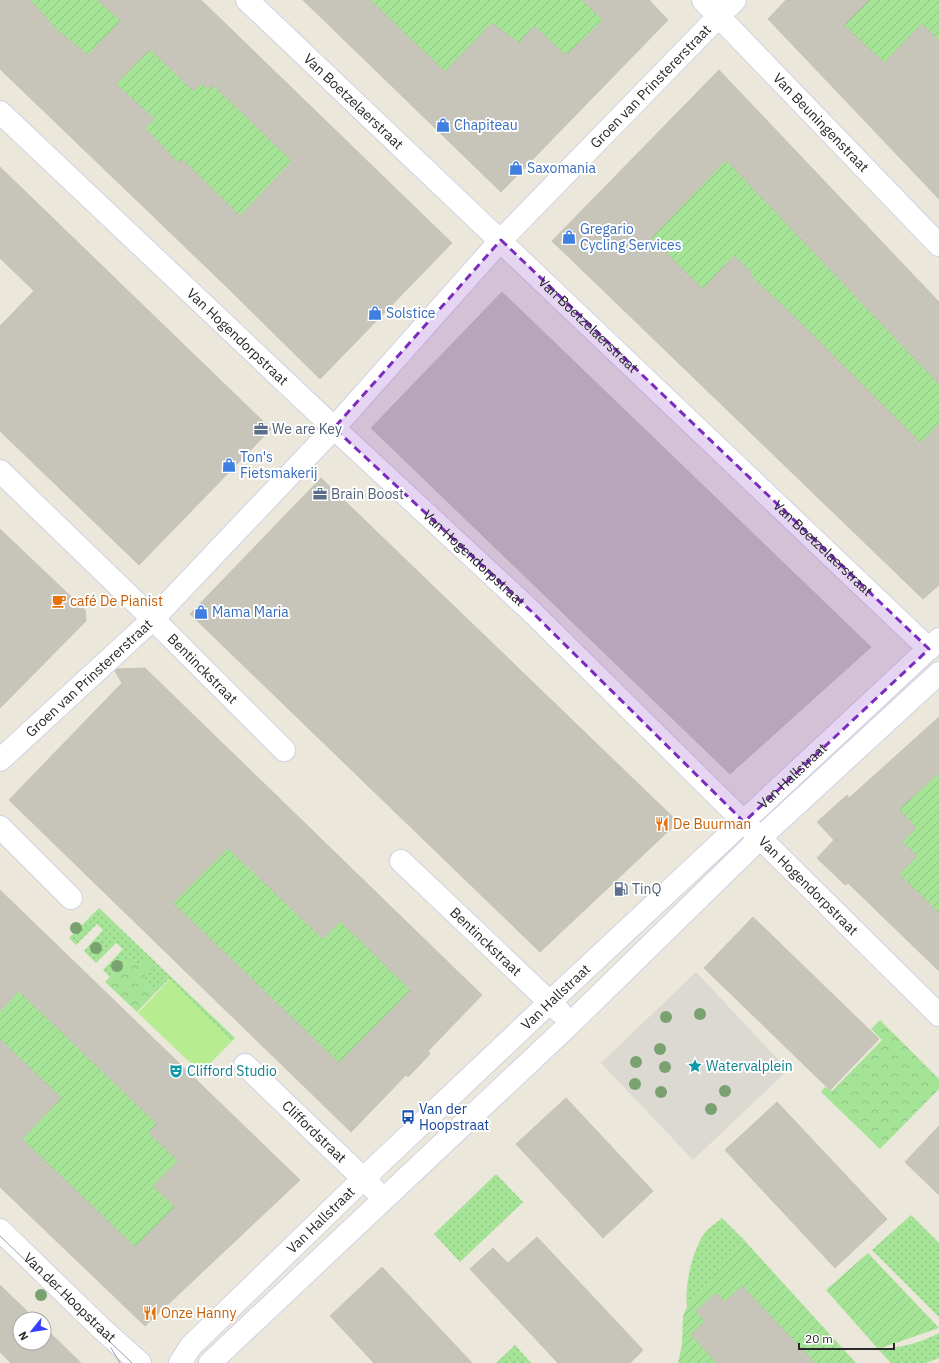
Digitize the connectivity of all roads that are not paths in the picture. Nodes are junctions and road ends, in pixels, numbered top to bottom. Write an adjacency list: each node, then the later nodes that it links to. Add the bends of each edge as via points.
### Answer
1 (247, 0): 6 (street, Van Boetzelaerstraat)
2 (703, 0): 4 (street, Van Beuningenstraat)
3 (735, 0): 4 (street, Groen van Prinstererstraat)
4 (719, 16): 6 (street, Groen van Prinstererstraat); 7 (street, Van Beuningenstraat)
5 (0, 112): 8 (street, Van Hogendorpstraat)
6 (501, 240): 8 (street, Groen van Prinstererstraat); 11 (street, Van Boetzelaerstraat)
7 (939, 245)
8 (334, 428): 10 (street, Groen van Prinstererstraat); 15 (street, Van Hogendorpstraat, via 531,611)
9 (0, 471): 10 (street, Bentinckstraat)
10 (153, 619): 13 (street, Bentinckstraat); 14 (street, Groen van Prinstererstraat)
11 (934, 644): 15 (street, Van Hallstraat)
12 (939, 673): 17 (street, Van Hallstraat)
13 (284, 750)
14 (0, 760)
15 (744, 822): 17 (street, Van Hogendorpstraat); 20 (street, Van Hallstraat)
16 (0, 827): 19 (street)
17 (760, 838): 21 (street, Van Hogendorpstraat); 22 (street, Van Hallstraat)
18 (401, 861): 20 (street, Bentinckstraat)
19 (71, 898)
20 (550, 1002): 22 (street, Bentinckstraat); 24 (street, Van Hallstraat)
21 (939, 1015)
22 (571, 1023): 25 (street, Van Hallstraat)
23 (245, 1065): 24 (street, Cliffordstraat)
24 (363, 1179): 25 (street, Cliffordstraat); 28 (street, Van Hallstraat, via 191,1346)
25 (384, 1198): 29 (street, Van Hallstraat)
26 (0, 1230): 27 (street, Van der Hoopstraat)
27 (140, 1363)
28 (180, 1363)
29 (210, 1363)

